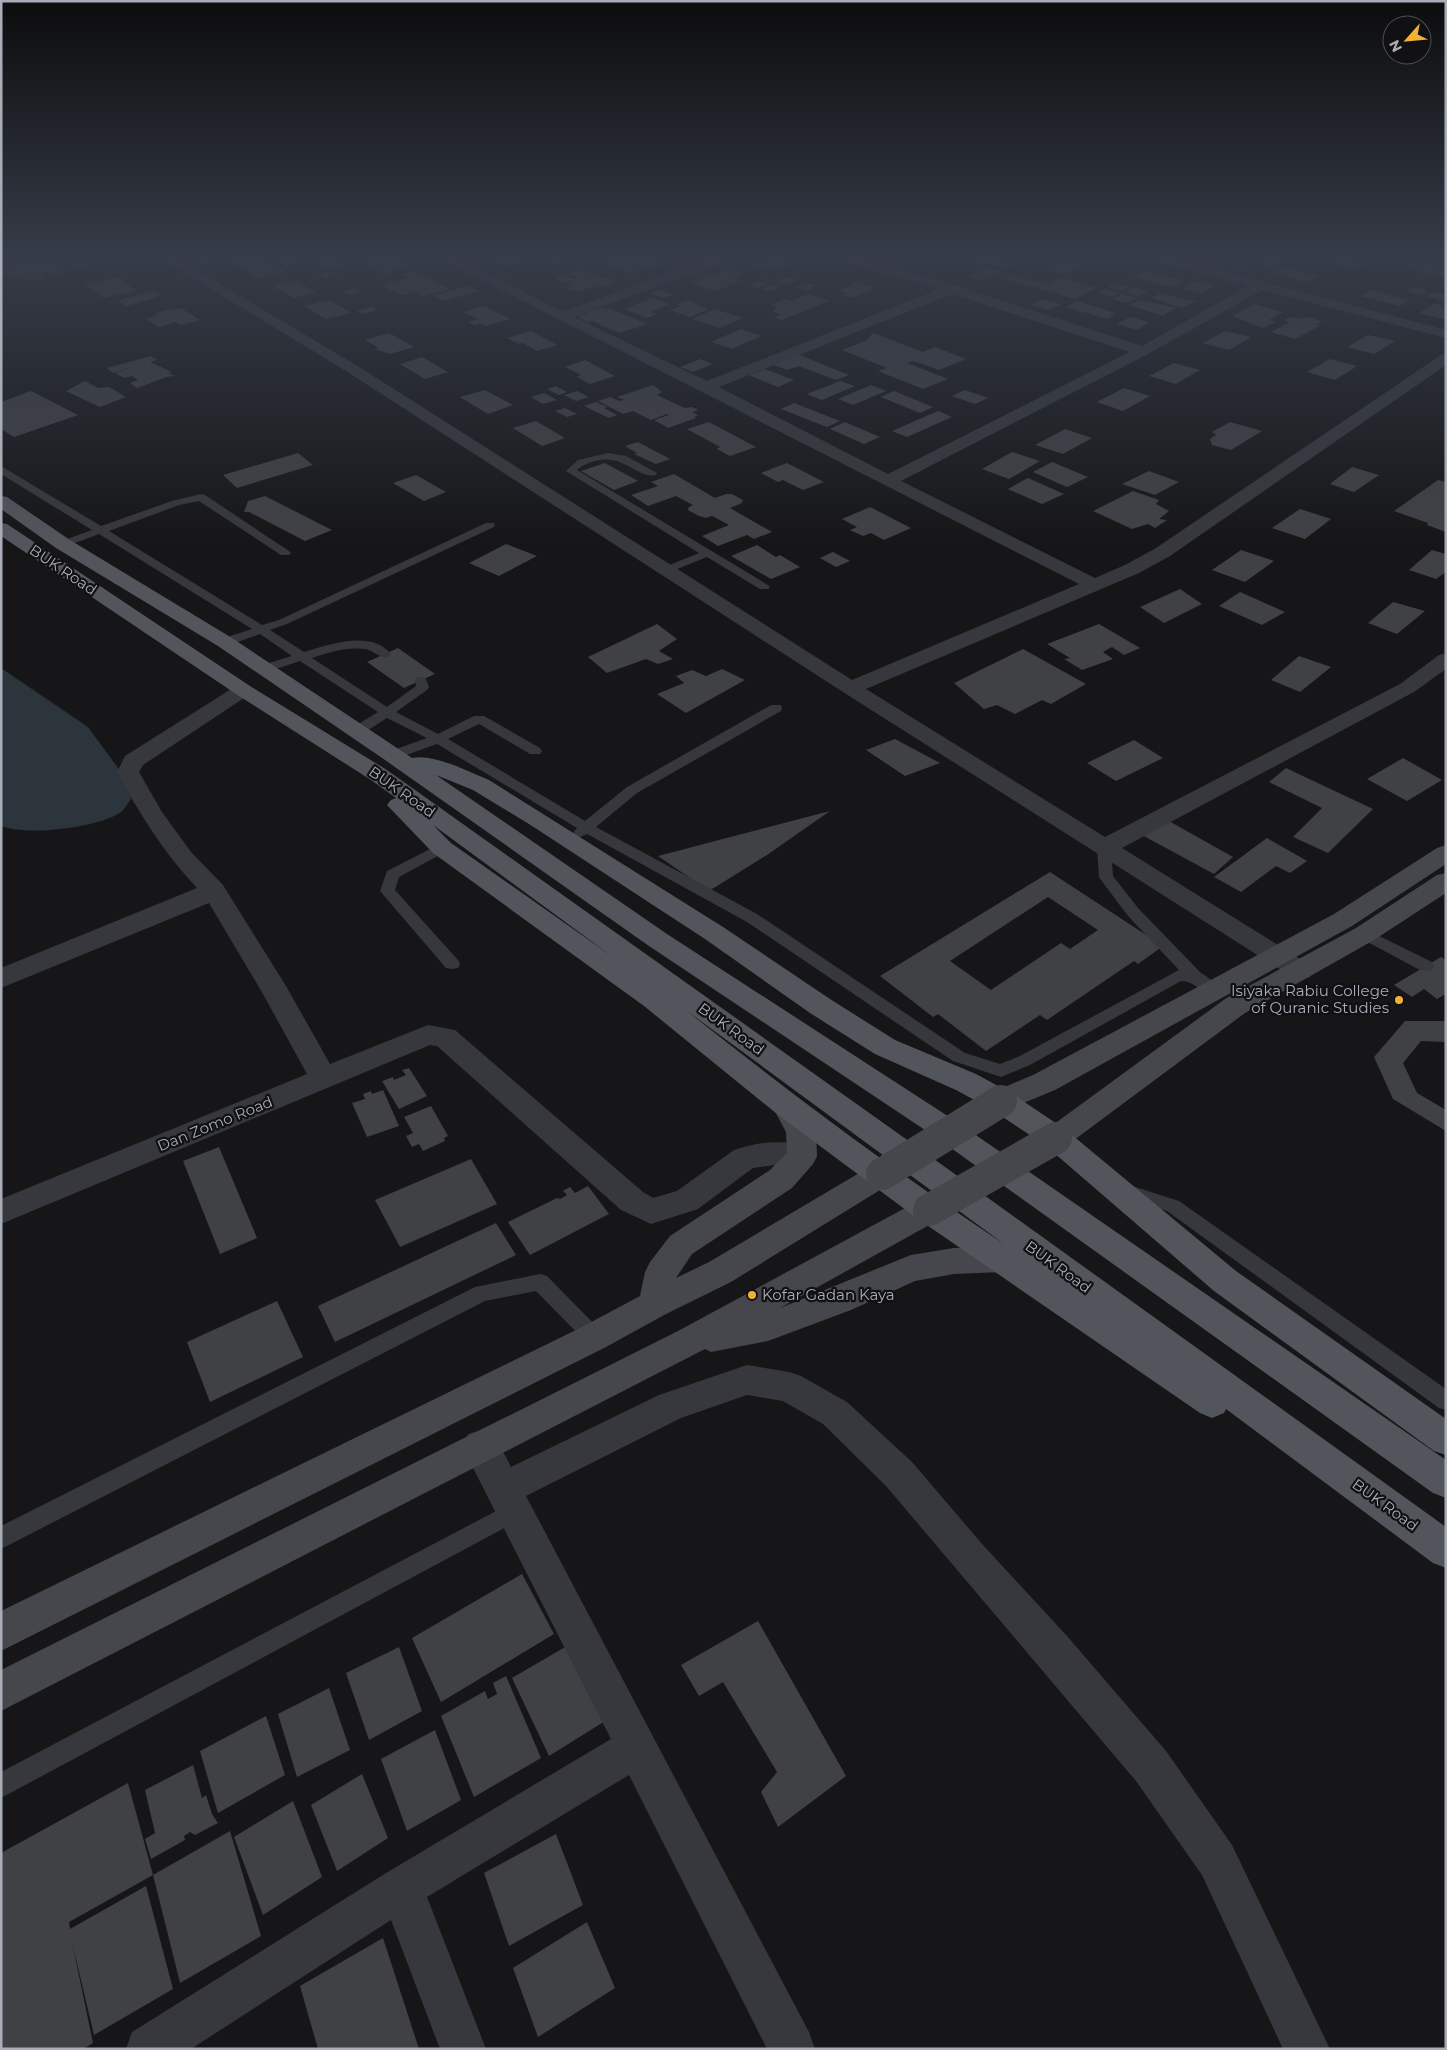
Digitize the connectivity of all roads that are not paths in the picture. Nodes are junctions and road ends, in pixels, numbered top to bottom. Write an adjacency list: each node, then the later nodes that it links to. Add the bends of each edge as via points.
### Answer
1 (324, 352): 17 (street)
2 (633, 352): 6 (street)
3 (794, 352): 6 (street)
4 (1142, 352): 9 (street)
5 (1446, 358): 18 (street, via 1163,552 1132,569)
6 (706, 387): 9 (street)
7 (1, 468): 13 (lane)
8 (652, 473): 16 (lane, via 618,456 604,455 577,464 571,472)
9 (888, 481): 18 (street)
10 (1, 500): 14 (main road, BUK Road)
11 (490, 524): 20 (lane, via 283,622)
12 (1, 528): 28 (main road, BUK Road)
13 (99, 531): 14 (lane); 15 (lane, via 176,502 201,497); 20 (lane)
14 (63, 544): 21 (main road, BUK Road)
15 (285, 553)
16 (708, 553): 17 (lane); 19 (lane)
17 (666, 570): 27 (street)
18 (1093, 584): 27 (street)
19 (764, 587)
20 (260, 629): 21 (lane); 23 (lane)
21 (225, 642): 25 (main road, BUK Road)
22 (385, 654): 23 (lane, via 374,646 357,644)
23 (304, 657): 25 (lane); 30 (lane)
24 (1446, 659): 36 (street, via 1407,688)
25 (263, 669): 31 (main road, BUK Road)
26 (421, 680): 30 (lane, via 423,687)
27 (850, 688): 36 (street)
28 (243, 690): 34 (main road, BUK Road); 40 (street, via 133,760 128,768 152,814 182,857)
29 (776, 708): 35 (lane, via 632,790)
30 (388, 712): 31 (lane); 32 (lane)
31 (358, 731): 34 (main road, BUK Road)
32 (438, 739): 33 (lane, via 479,719); 34 (lane); 35 (lane)
33 (535, 752)
34 (386, 765): 35 (main road, via 445,770); 37 (main road, via 399,805); 63 (main road, BUK Road, via 948,1130); 66 (main road, BUK Road, via 909,1157)
35 (578, 834): 46 (lane, via 752,918 959,1057 1001,1071 1179,975); 48 (main road, via 820,1006 886,1047)
36 (1104, 847): 42 (street); 46 (lane, via 1106,877 1133,912)
37 (442, 848): 43 (lane, via 392,874 387,891); 49 (main road, via 654,999)
38 (1446, 853): 42 (main road, via 1343,920)
39 (1446, 881): 41 (main road)
40 (214, 891): 45 (street); 47 (street)
41 (1365, 934): 42 (main road); 44 (lane)
42 (1289, 963): 46 (main road); 50 (main road, via 1236,1006)
43 (452, 964)
44 (1426, 966)
45 (1, 979)
46 (1204, 983): 48 (main road, via 1045,1082)
47 (324, 1078): 51 (street, Dan Zomo Road, via 428,1035 445,1037 632,1201 651,1211 687,1200 745,1158 775,1153); 55 (street, Dan Zomo Road)
48 (1001, 1101): 50 (main road); 52 (main road, bridge)
49 (787, 1106): 51 (main road, via 801,1132); 52 (main road)
50 (1056, 1138): 53 (main road); 54 (main road, bridge)
51 (802, 1156): 57 (main road, via 781,1179 680,1245 661,1272)
52 (882, 1174): 54 (main road); 57 (main road, via 720,1272)
53 (1117, 1188): 60 (lane, via 1173,1206); 61 (main road, via 1225,1281)
54 (929, 1210): 56 (main road); 59 (main road)
55 (1, 1212)
56 (1003, 1259): 59 (main road, via 954,1261 911,1268 768,1328); 67 (main road, via 1198,1392)
57 (654, 1304): 58 (main road)
58 (594, 1337): 65 (lane, via 540,1282 482,1293); 68 (main road)
59 (690, 1341): 62 (main road)
60 (1446, 1401)
61 (1446, 1439)
62 (481, 1446): 64 (street); 69 (main road)
63 (1446, 1481)
64 (509, 1500): 70 (street); 71 (lane); 76 (street, via 671,1406 747,1380 789,1388 835,1413 899,1474 1151,1766 1217,1860)
65 (1, 1538)
66 (1446, 1550)
67 (1446, 1571)
68 (1, 1632)
69 (1, 1691)
70 (636, 1747): 72 (street); 75 (street)
71 (1, 1786)
72 (401, 1888): 73 (street); 74 (street)
73 (149, 2049)
74 (463, 2049)
75 (792, 2049)
76 (1307, 2049)

